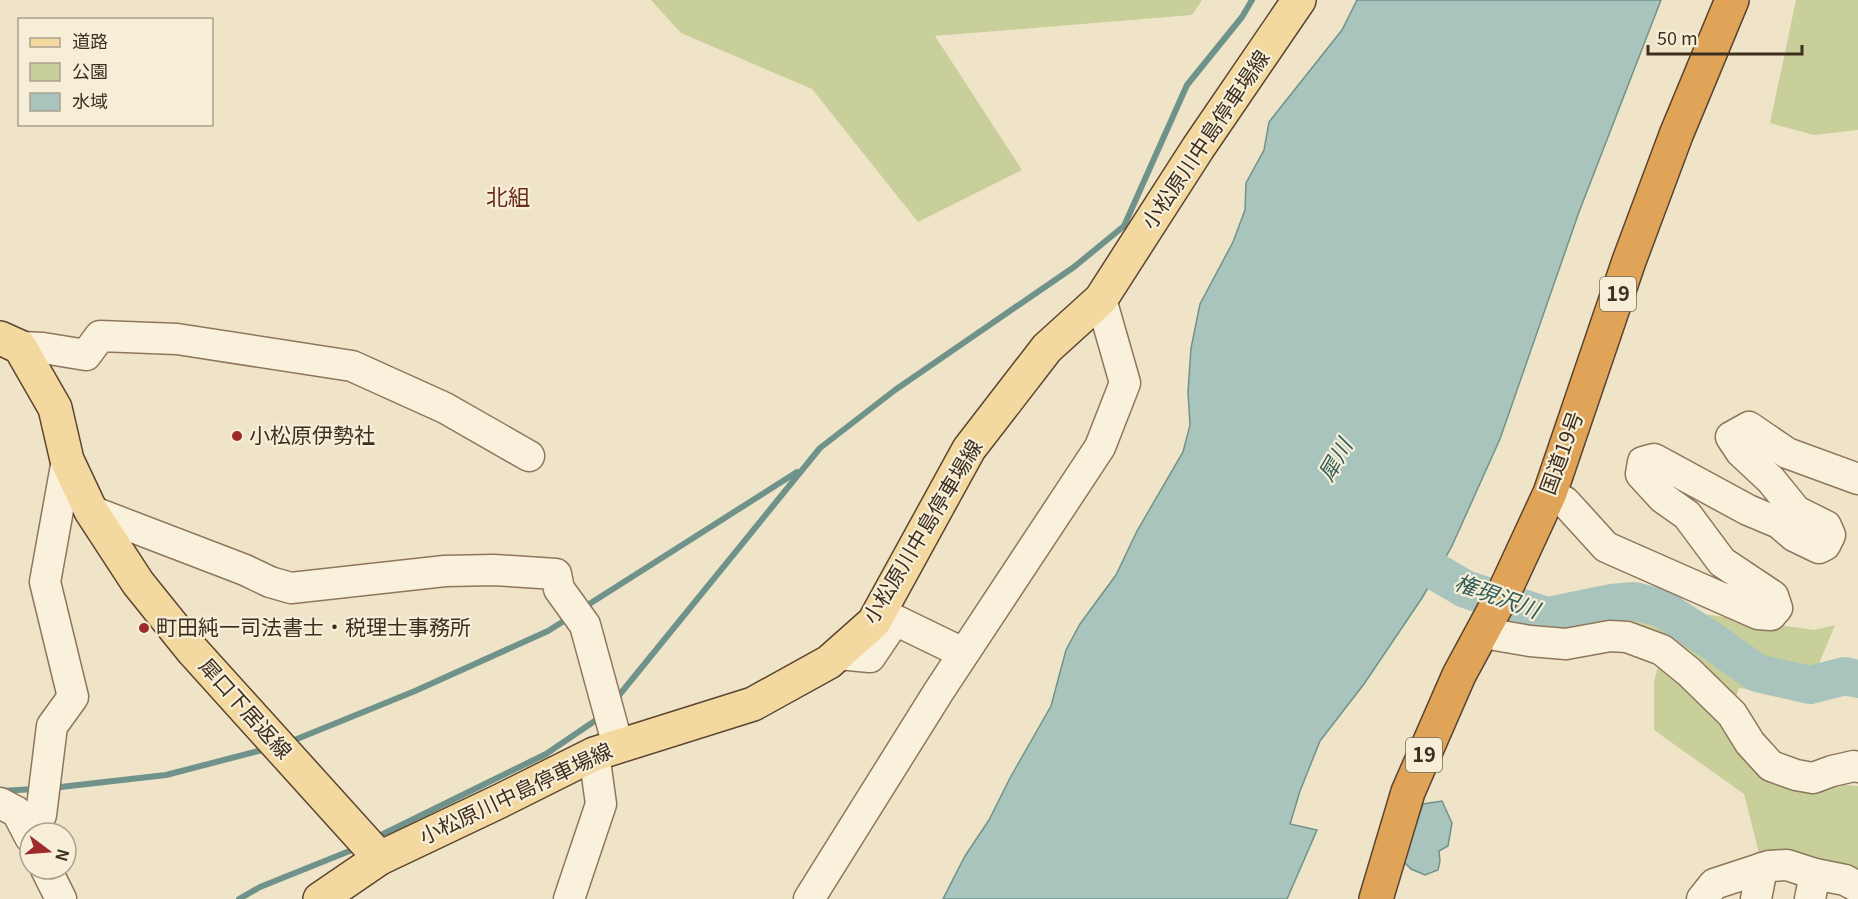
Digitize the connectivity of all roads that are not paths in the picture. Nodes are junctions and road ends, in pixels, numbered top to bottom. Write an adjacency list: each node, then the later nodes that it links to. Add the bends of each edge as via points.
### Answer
1 (1299, 0): 3 (main road, 小松原川中島停車場線)
2 (1732, 0): 8 (highway, 国道19号 / 19, via 1629,261)
3 (1101, 299): 11 (main road, 小松原川中島停車場線, via 1047,348 969,449 874,622); 12 (street, via 1125,383 1100,447)
4 (10, 342): 5 (street, via 86,356 100,336 177,339 352,366 445,408); 6 (main road, 犀口下居返線, via 55,408)
5 (529, 456)
6 (68, 460): 9 (main road, 犀口下居返線); 17 (street, via 45,582 73,697 52,726)
7 (1858, 479): 8 (street, via 1787,453 1749,427 1731,438 1796,511 1826,526 1830,535 1819,548 1654,459 1642,462 1641,474 1663,498 1687,515 1722,562 1773,597 1777,608 1771,615 1758,614 1606,547 1565,502)
8 (1550, 493): 10 (highway, 国道19号 / 19)
9 (91, 511): 13 (street, via 291,588 413,573 494,570 556,574 559,589 577,614); 18 (main road, 犀口下居返線, via 138,583 192,650)
10 (1486, 624): 14 (street, via 1495,635 1530,641 1566,644 1627,637 1662,651 1689,672 1732,714 1771,766 1813,778); 27 (highway, 国道19号 / 19, via 1459,675 1408,792)
11 (838, 654): 12 (street, via 870,657 895,620); 13 (main road, 小松原川中島停車場線, via 753,704)
12 (963, 654): 26 (street)
13 (606, 750): 18 (main road, 小松原川中島停車場線); 25 (street, via 601,804)
14 (1858, 767)
15 (0, 803): 16 (street, via 17,812)
16 (22, 821)
17 (37, 821)
18 (380, 858): 24 (main road, 小松原川中島停車場線)
19 (1762, 868): 21 (street, via 1787,865); 28 (street, via 1714,884); 29 (street)
20 (52, 881): 23 (street)
21 (1813, 886): 22 (street, via 1845,880)
22 (1858, 887)
23 (61, 899)
24 (320, 899)
25 (569, 899)
26 (809, 899)
27 (1376, 899)
28 (1702, 899)
29 (1756, 899)

